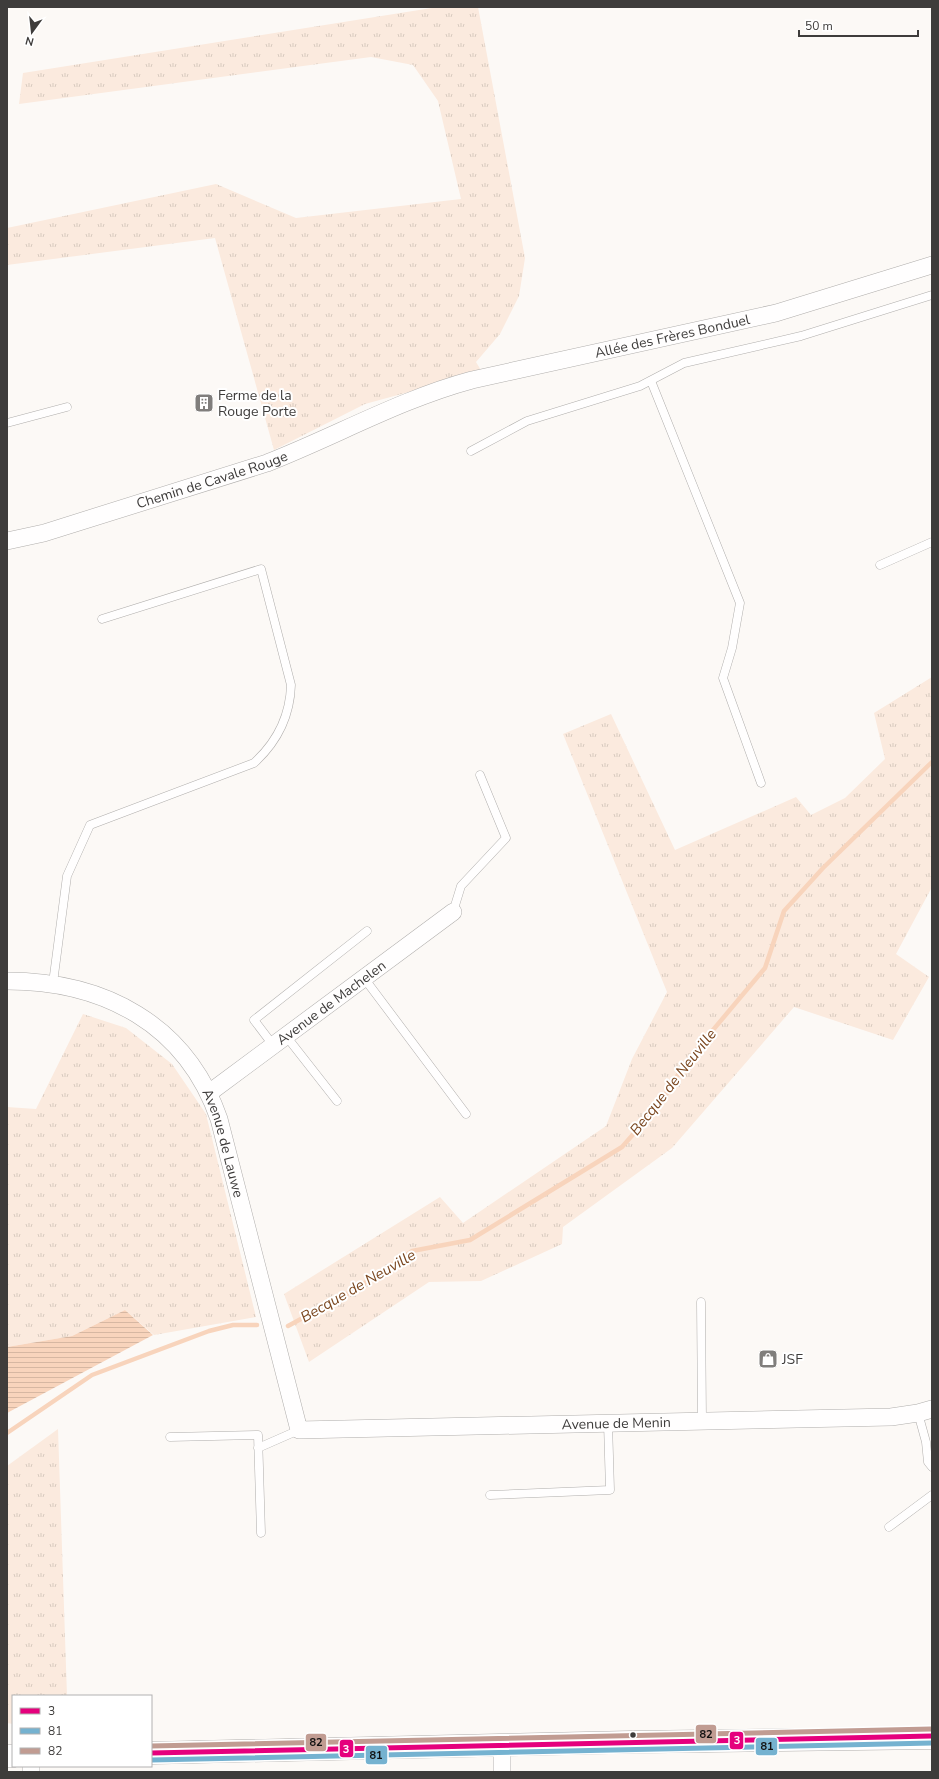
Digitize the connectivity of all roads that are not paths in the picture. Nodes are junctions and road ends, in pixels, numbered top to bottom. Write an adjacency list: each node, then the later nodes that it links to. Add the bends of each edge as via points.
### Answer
1 (932, 265): 4 (street, Allée des Frères Bonduel, via 776,313 472,380)
2 (932, 295): 3 (lane, via 801,336 684,364)
3 (651, 381): 7 (lane, via 526,421); 13 (lane, via 740,603 732,648 723,678)
4 (410, 400): 8 (street, Chemin de Cavale Rouge, via 267,463 51,531)
5 (67, 407): 6 (lane)
6 (7, 423)
7 (471, 451)
8 (7, 541)
9 (932, 542): 10 (lane)
10 (880, 565)
11 (102, 619): 18 (lane, via 260,569 291,685 290,699 279,734 254,763 90,825 67,876)
12 (480, 775): 14 (lane, via 506,838 461,886)
13 (760, 783)
14 (453, 912): 16 (street, Avenue de Machelen)
15 (367, 931): 19 (lane, via 254,1020)
16 (364, 978): 19 (street, Avenue de Machelen); 22 (lane)
17 (7, 981): 18 (street, Avenue de Lauwe)
18 (53, 984): 20 (street, Avenue de Lauwe, via 80,989 112,1000 150,1023 190,1063)
19 (280, 1041): 20 (street, Avenue de Machelen); 21 (lane)
20 (209, 1093): 27 (street, Avenue de Lauwe, via 219,1119)
21 (338, 1101)
22 (466, 1114)
23 (701, 1302): 25 (lane)
24 (925, 1411): 25 (street, Avenue de Menin, via 891,1417); 30 (lane, via 928,1462)
25 (702, 1422): 26 (street, Avenue de Menin)
26 (608, 1423): 27 (street, Avenue de Menin); 31 (lane, via 610,1490)
27 (299, 1430): 29 (lane)
28 (170, 1437): 29 (lane, via 258,1435)
29 (258, 1448): 34 (lane)
30 (932, 1467)
31 (490, 1495)
32 (932, 1495): 33 (lane)
33 (888, 1527)
34 (261, 1533)
35 (929, 1737): 36 (main road)
36 (502, 1745): 37 (main road); 38 (street)
37 (152, 1753)
38 (502, 1772)

